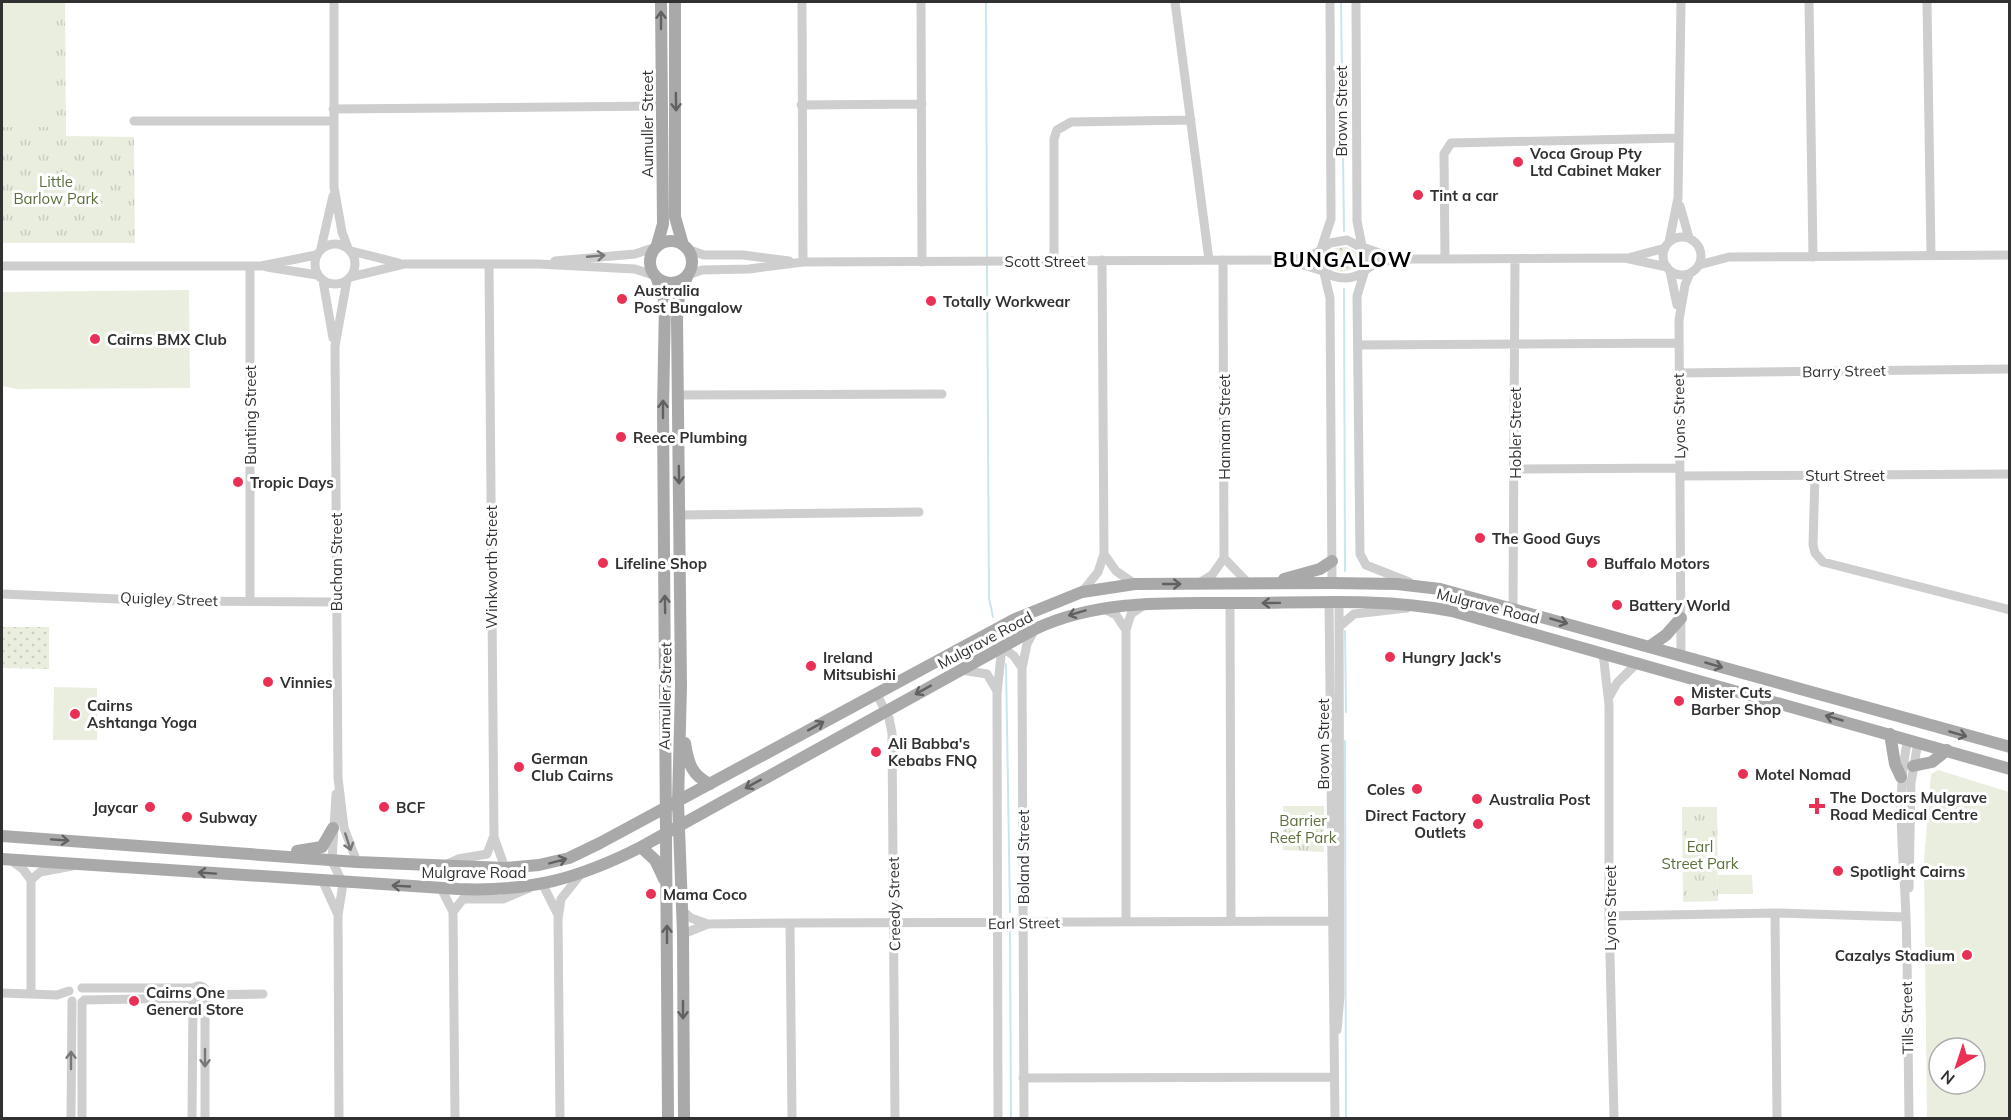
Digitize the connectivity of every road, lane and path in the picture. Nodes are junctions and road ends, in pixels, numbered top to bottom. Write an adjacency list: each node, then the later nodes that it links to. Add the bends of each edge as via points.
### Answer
1 (333, 2): 17 (street)
2 (661, 2): 13 (main road, Aumuller Street, one-way to 2)
3 (675, 2): 12 (main road, Aumuller Street)
4 (802, 2): 15 (street)
5 (921, 2): 14 (street)
6 (1175, 2): 18 (street)
7 (1330, 2): 24 (street, Brown Street)
8 (1356, 2): 25 (street, Brown Street)
9 (1678, 2): 21 (street)
10 (1809, 2): 37 (street)
11 (1927, 2): 35 (street)
12 (675, 48): 13 (main road, via 668,50 667,78); 30 (main road, Aumuller Street, one-way to 30, via 675,217)
13 (661, 90): 16 (main road, Aumuller Street)
14 (922, 104): 15 (street); 49 (street)
15 (801, 105): 48 (street)
16 (661, 106): 17 (street); 29 (main road, Aumuller Street, via 663,224)
17 (333, 109): 20 (street)
18 (1191, 120): 44 (street); 47 (street, via 1071,122 1057,130)
19 (134, 121): 20 (street)
20 (334, 121): 22 (street)
21 (1678, 138): 23 (street); 42 (street, via 1457,141 1447,148 1444,161)
22 (334, 188): 32 (street); 34 (street)
23 (1678, 198): 27 (street); 28 (street)
24 (1331, 219): 26 (street, Brown Street, via 1335,234); 33 (street, Brown Street)
25 (1357, 221): 26 (street, via 1353,235); 31 (street, Brown Street)
26 (1343, 240): 31 (street); 33 (street)
27 (1693, 241): 28 (street, via 1678,237); 38 (street); 53 (street, via 1701,254)
28 (1667, 245): 40 (street); 58 (street, via 1663,257)
29 (656, 246): 30 (main road, via 671,241); 52 (street, one-way to 29, via 635,254); 62 (main road, via 649,258)
30 (685, 247): 48 (street, Scott Street, via 704,255); 61 (main road, via 692,264)
31 (1364, 247): 41 (street); 57 (street, via 1370,258)
32 (349, 250): 34 (street, via 334,243); 50 (street); 65 (street, via 355,265)
33 (1321, 250): 46 (street, Scott Street, via 1308,257); 59 (street, via 1318,261)
34 (319, 252): 56 (street); 63 (street, via 314,265)
35 (1931, 255): 36 (street); 37 (street)
36 (2010, 255)
37 (1813, 256): 38 (street)
38 (1729, 257): 53 (street)
39 (1515, 258): 40 (street); 42 (street); 71 (street, Hobler Street)
40 (1625, 258): 58 (street)
41 (1396, 259): 42 (street); 57 (street, via 1376,262)
42 (1444, 259)
43 (1102, 260): 44 (street, Scott Street); 47 (street, Scott Street); 83 (street)
44 (1209, 260): 45 (street, Scott Street)
45 (1223, 260): 46 (street, Scott Street); 84 (street, Hannam Street)
46 (1286, 260): 59 (street, Scott Street)
47 (1054, 261): 49 (street, Scott Street)
48 (803, 262): 49 (street, Scott Street); 61 (street, Scott Street, via 702,270)
49 (922, 262)
50 (404, 264): 51 (street); 65 (street)
51 (489, 264): 52 (street); 138 (street, Winkworth Street)
52 (538, 264): 62 (street, via 634,269)
53 (1699, 265): 60 (street)
54 (2, 266): 55 (street)
55 (250, 266): 56 (street); 94 (street, Bunting Street)
56 (261, 266): 63 (street)
57 (1366, 269): 64 (street); 66 (street)
58 (1669, 269): 60 (street, via 1680,275); 68 (street, Lyons Street)
59 (1324, 272): 64 (street); 67 (street, Brown Street)
60 (1690, 273): 68 (street, Lyons Street)
61 (687, 276): 62 (main road, via 675,284); 76 (main road, Aumuller Street, via 677,307)
62 (655, 277): 114 (main road, Aumuller Street, one-way to 62, via 665,302)
63 (320, 278): 65 (street, via 333,284); 72 (street, Buchan Street)
64 (1344, 278): 66 (street, via 1353,284); 67 (street, via 1335,284)
65 (348, 279): 72 (street, Buchan Street)
66 (1357, 296): 70 (street)
67 (1330, 298): 85 (street, Brown Street)
68 (1679, 320): 69 (street, Lyons Street)
69 (1679, 343): 71 (street); 74 (street, Lyons Street)
70 (1358, 345): 71 (street); 91 (street, via 1361,558 1368,566)
71 (1514, 345): 77 (street, Hobler Street)
72 (335, 346): 95 (street, Buchan Street)
73 (2010, 369): 74 (street, Barry Street)
74 (1679, 373): 78 (street, Lyons Street)
75 (942, 394): 76 (street)
76 (679, 395): 82 (main road, Aumuller Street, one-way to 82)
77 (1515, 469): 78 (street, Sturt Street); 101 (street, Hobler Street)
78 (1680, 472): 80 (street, Sturt Street); 104 (street, Lyons Street)
79 (2010, 474): 80 (street, Sturt Street)
80 (1815, 475): 102 (street, via 1813,545 1823,562)
81 (919, 512): 82 (street)
82 (680, 515): 103 (main road, Aumuller Street)
83 (1104, 554): 87 (street, via 1116,571); 92 (street, via 1098,572)
84 (1224, 558): 88 (street, via 1212,575); 89 (street)
85 (1332, 561): 86 (street, Brown Street); 90 (main road, via 1320,569)
86 (1332, 583): 90 (main road, Mulgrave Road); 91 (main road, Mulgrave Road); 96 (main road, Brown Street)
87 (1135, 584): 88 (main road, Mulgrave Road, one-way to 88); 92 (main road, Mulgrave Road)
88 (1197, 584): 89 (main road, Mulgrave Road)
89 (1249, 584): 90 (main road, Mulgrave Road)
90 (1265, 584)
91 (1419, 586): 101 (main road, Mulgrave Road)
92 (1082, 592): 117 (main road, Mulgrave Road, via 1015,619)
93 (2, 594): 94 (street, Quigley Street)
94 (250, 601): 95 (street, Quigley Street)
95 (337, 602): 130 (street, Buchan Street)
96 (1334, 602): 98 (main road, Mulgrave Road, one-way to 98); 99 (main road, Mulgrave Road); 105 (street, Brown Street); 163 (street, Brown Street)
97 (1147, 603): 98 (main road, Mulgrave Road); 100 (main road, Mulgrave Road); 107 (street, via 1131,614)
98 (1230, 603): 162 (street)
99 (1420, 606): 105 (street, via 1361,612); 110 (main road, Mulgrave Road, via 1462,613)
100 (1102, 607): 106 (main road, Mulgrave Road, one-way to 106); 107 (street, via 1116,615)
101 (1513, 608): 108 (main road, Mulgrave Road, one-way to 108)
102 (2010, 610)
103 (681, 615): 114 (main road, via 675,664); 121 (main road, Aumuller Street)
104 (1681, 618): 108 (main road); 111 (street, Lyons Street)
105 (1340, 626): 163 (street, Brown Street)
106 (1035, 629): 109 (main road, Mulgrave Road); 113 (street, Boland Street)
107 (1126, 630): 161 (street)
108 (1649, 646): 111 (main road, Mulgrave Road)
109 (1002, 647): 113 (street, via 1016,657); 115 (main road, Mulgrave Road); 118 (street, Boland Street)
110 (1603, 653): 112 (main road, Mulgrave Road); 119 (street, Lyons Street)
111 (1681, 656): 116 (main road); 122 (main road, Mulgrave Road, one-way to 122)
112 (1638, 662): 116 (main road, Mulgrave Road); 119 (street)
113 (1022, 668): 167 (street, Boland Street)
114 (666, 669): 133 (main road, Aumuller Street)
115 (960, 670): 118 (street, via 987,674); 120 (main road, Mulgrave Road, one-way to 120)
116 (1679, 674): 123 (main road, Mulgrave Road, one-way to 116)
117 (876, 693): 120 (street, Creedy Street); 131 (main road, Mulgrave Road, one-way to 117)
118 (997, 693): 166 (street, Boland Street)
119 (1609, 697): 158 (street, Lyons Street)
120 (885, 711): 134 (main road, Mulgrave Road, one-way to 134); 165 (street, Creedy Street, via 892,733)
121 (680, 718): 131 (main road, via 689,763 699,779); 132 (main road, Aumuller Street)
122 (1918, 722): 124 (main road); 125 (main road, Mulgrave Road, one-way to 125)
123 (1890, 734): 124 (main road, Mulgrave Road); 129 (main road)
124 (1913, 740): 126 (main road, Mulgrave Road); 127 (street, Tills Street); 129 (street, Tills Street)
125 (2010, 747)
126 (1947, 750): 127 (main road, via 1932,762); 128 (main road, Mulgrave Road)
127 (1913, 766): 159 (street, Tills Street)
128 (2010, 769)
129 (1901, 777): 159 (street, Tills Street)
130 (338, 778): 135 (street, Buchan Street); 143 (street, Buchan Street, one-way to 143, via 344,828)
131 (710, 784): 132 (main road, Mulgrave Road)
132 (678, 802): 133 (main road, Mulgrave Road); 134 (main road, Aumuller Street)
133 (666, 809): 136 (main road, Aumuller Street); 146 (main road, Mulgrave Road, one-way to 133, via 569,858)
134 (678, 826): 136 (main road, Mulgrave Road); 154 (main road, Aumuller Street)
135 (333, 828): 140 (main road, via 326,843 316,850); 142 (street, Buchan Street)
136 (666, 833): 139 (main road, Mulgrave Road); 153 (main road, Aumuller Street)
137 (2, 836): 140 (main road, Mulgrave Road, one-way to 140)
138 (494, 837): 145 (street, via 483,856 458,859); 146 (street, Winkworth Street)
139 (641, 847): 147 (main road, Mulgrave Road); 153 (main road, via 659,865)
140 (251, 855): 142 (main road, Mulgrave Road)
141 (6, 859): 144 (main road, Mulgrave Road); 148 (street, via 23,869)
142 (333, 861): 143 (main road, Mulgrave Road); 150 (street, Buchan Street)
143 (357, 862): 145 (main road, Mulgrave Road)
144 (77, 864): 148 (street, via 40,872); 149 (main road, Mulgrave Road, one-way to 144)
145 (443, 866): 146 (main road, Mulgrave Road)
146 (504, 868)
147 (580, 875): 151 (main road, Mulgrave Road); 160 (street, via 561,899)
148 (31, 880): 173 (street)
149 (323, 882): 150 (main road, Mulgrave Road); 157 (street)
150 (343, 884): 152 (main road, Mulgrave Road, one-way to 150); 157 (street)
151 (537, 886): 152 (main road, Mulgrave Road); 155 (street, via 503,899 463,899); 160 (street)
152 (441, 888): 155 (street)
153 (667, 888): 178 (main road, Aumuller Street, one-way to 153)
154 (682, 910): 168 (street, Earl Street); 169 (main road, Aumuller Street)
155 (453, 912): 186 (street)
156 (1775, 914): 158 (street); 159 (street); 196 (street)
157 (338, 915): 185 (street)
158 (1609, 916): 195 (street, Lyons Street)
159 (1906, 917): 197 (street, Tills Street)
160 (558, 918): 187 (street)
161 (1126, 921): 162 (street, Earl Street); 167 (street, Earl Street)
162 (1231, 921): 163 (street, Earl Street)
163 (1335, 921): 179 (street, Brown Street, via 1340,1004)
164 (790, 923): 165 (street, Earl Street); 168 (street, Earl Street); 190 (street)
165 (895, 923): 166 (street, Earl Street); 191 (street, Creedy Street)
166 (998, 923): 167 (street, Earl Street); 192 (street, Boland Street)
167 (1023, 923): 180 (street, Boland Street)
168 (708, 924): 169 (street, Earl Street)
169 (683, 934): 170 (main road, Aumuller Street)
170 (683, 975): 178 (main road, via 672,980); 189 (main road, Aumuller Street, one-way to 189)
171 (193, 988): 175 (street, via 201,986); 176 (street, via 82,988 85,995); 177 (street)
172 (2, 993): 173 (street)
173 (31, 994): 176 (street)
174 (262, 994): 175 (street)
175 (206, 998): 177 (street, via 200,1003); 184 (street, one-way to 184)
176 (75, 999): 177 (street); 181 (street, one-way to 176); 182 (street)
177 (192, 1000): 183 (street)
178 (667, 1031): 188 (main road, Aumuller Street)
179 (1334, 1077): 180 (street); 194 (street, Brown Street)
180 (1023, 1078): 193 (street, Boland Street)
181 (71, 1119)
182 (82, 1119)
183 (192, 1119)
184 (205, 1119)
185 (339, 1119)
186 (455, 1119)
187 (560, 1119)
188 (668, 1119)
189 (684, 1119)
190 (792, 1119)
191 (895, 1119)
192 (998, 1119)
193 (1024, 1119)
194 (1335, 1119)
195 (1614, 1119)
196 (1778, 1119)
197 (1909, 1119)

